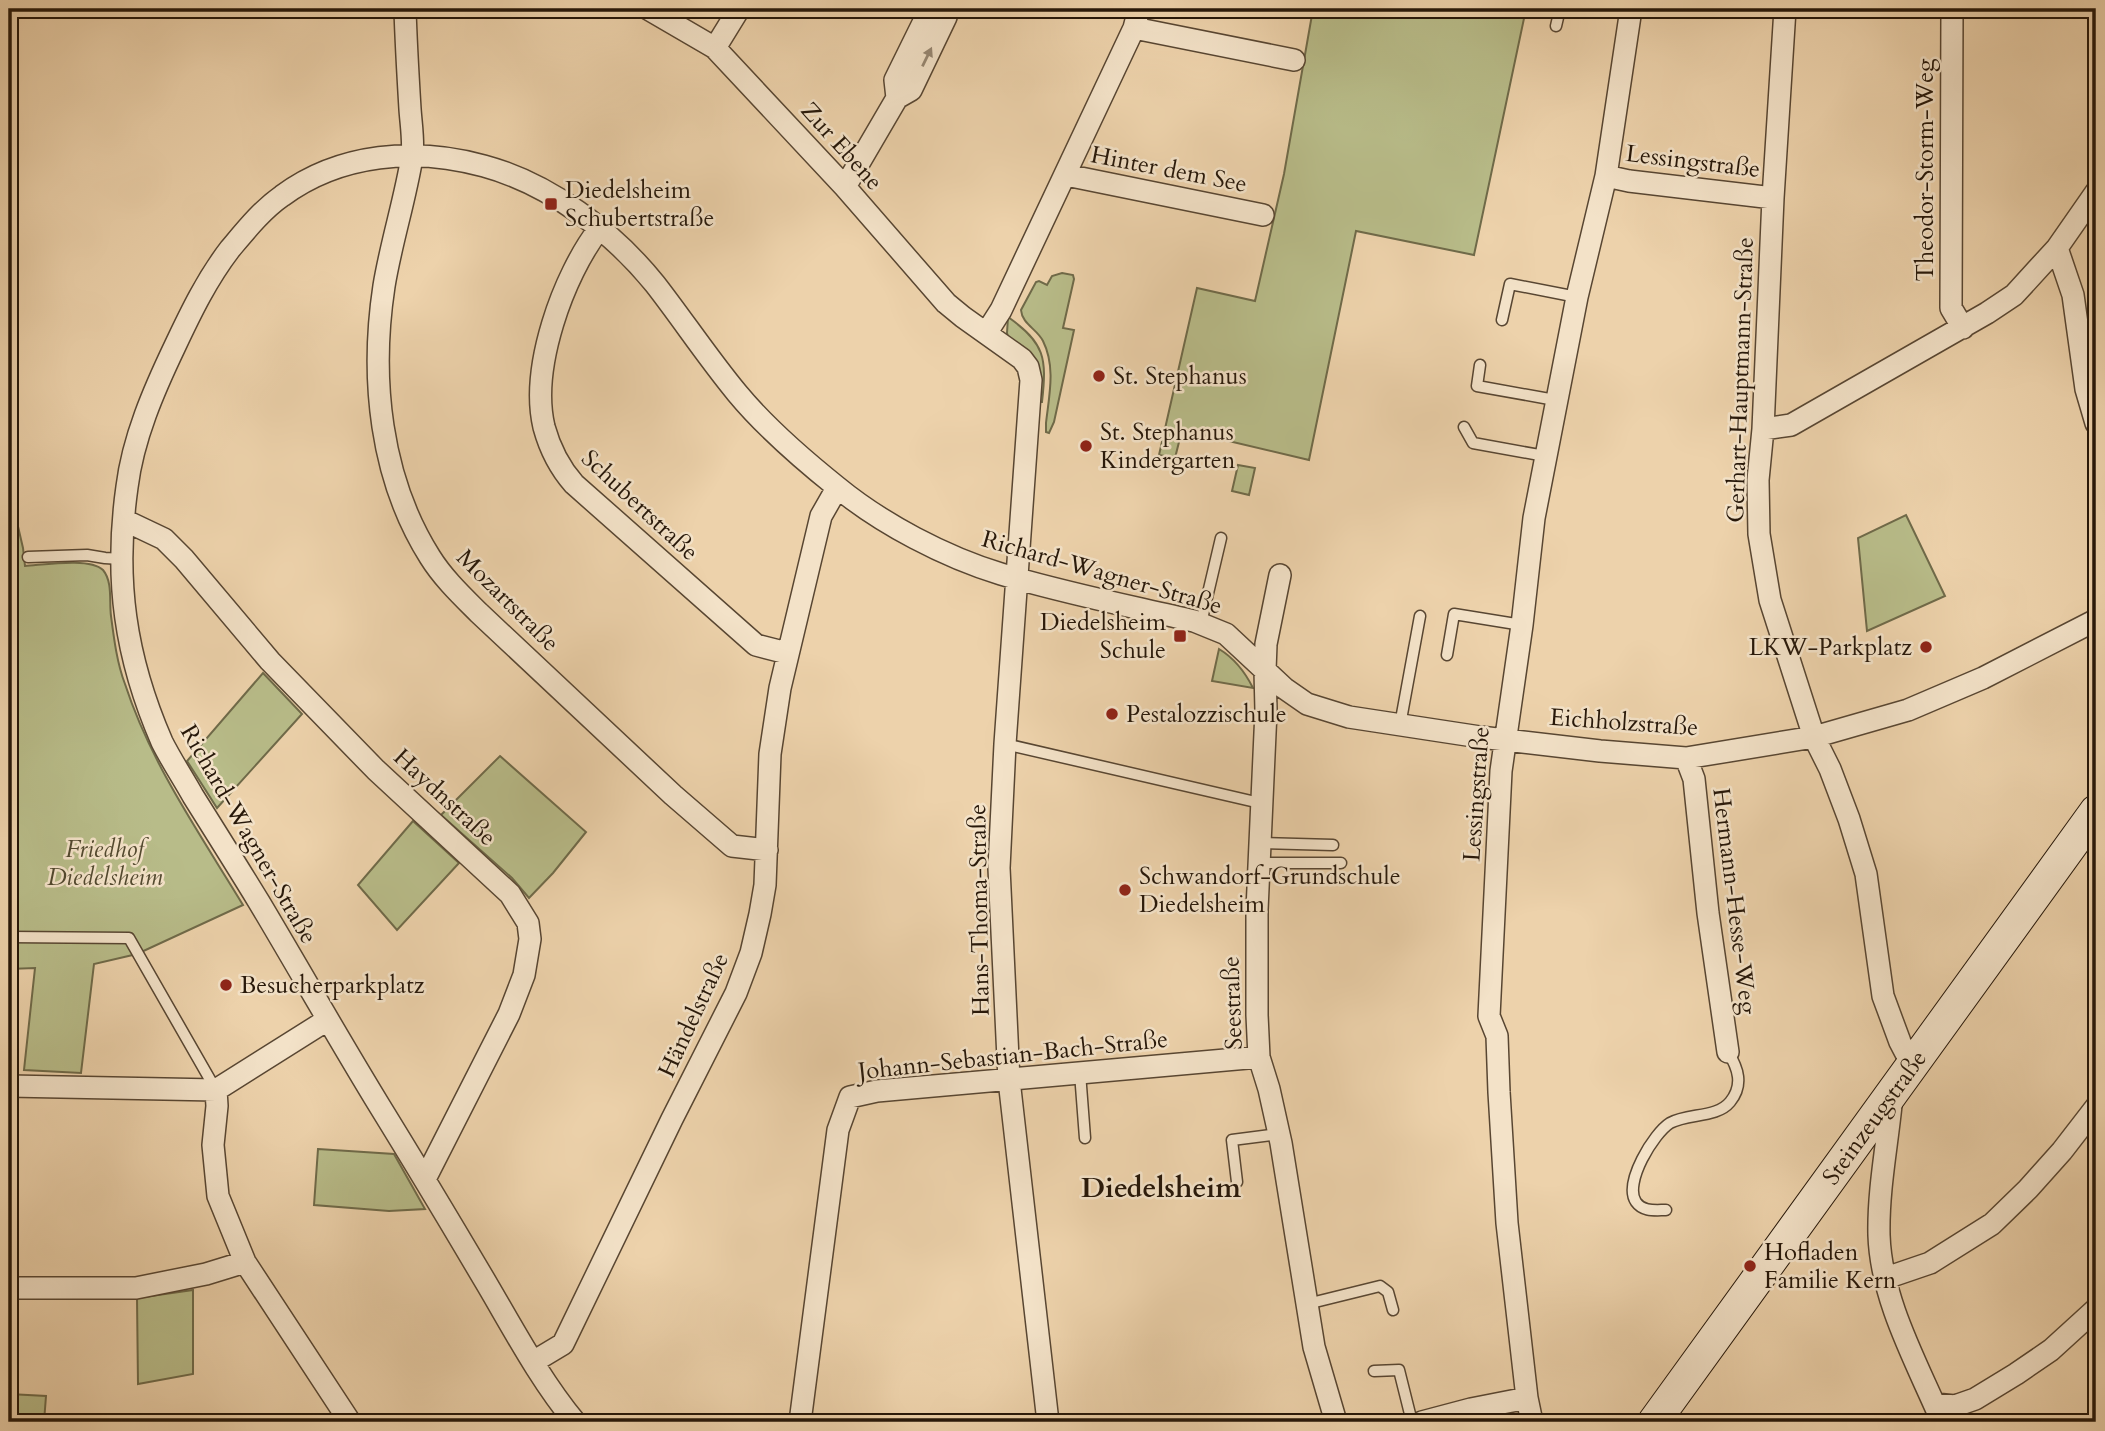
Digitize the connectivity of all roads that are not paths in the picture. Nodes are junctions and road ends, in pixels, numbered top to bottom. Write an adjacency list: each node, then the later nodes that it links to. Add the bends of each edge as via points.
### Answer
1 (405, 9): 15 (street, Mozartstraße)
2 (648, 9): 12 (street, Zur Ebene)
3 (739, 9): 12 (street)
4 (930, 9): 14 (street, via 895,80)
5 (944, 9): 14 (street, one-way to 5, via 911,90 946,17)
6 (1560, 9): 11 (lane)
7 (1631, 9): 17 (street, Lessingstraße)
8 (1785, 9): 20 (street, Gerhart-Hauptmann-Straße)
9 (1952, 9): 26 (street, Theodor-Storm-Weg, via 1951,308)
10 (1137, 18): 13 (street, Hinter dem See); 16 (street, Hinter dem See)
11 (1556, 26)
12 (715, 48): 18 (street, Zur Ebene)
13 (1294, 60)
14 (897, 98): 18 (street)
15 (412, 154): 22 (street, Richard-Wagner-Straße, via 475,163 525,179 562,200); 35 (street, Richard-Wagner-Straße, via 360,160 307,180 280,197 243,234 202,290 159,380 140,430 127,483); 56 (street, Mozartstraße, via 384,289 379,379 384,436 398,493 411,522 431,559 464,598 673,794 732,846)
16 (1066, 175): 21 (street, Hinter dem See); 27 (street, Hinter dem See)
17 (1606, 176): 20 (street, Lessingstraße); 24 (street, Lessingstraße)
18 (845, 187): 27 (street, Zur Ebene, via 946,303)
19 (2096, 192): 23 (street)
20 (1773, 198): 32 (street, Gerhart-Hauptmann-Straße)
21 (1262, 215)
22 (598, 229): 34 (street, Richard-Wagner-Straße, via 656,285 741,398); 45 (street, Schubertstraße, via 559,303 542,374 544,425 552,451 574,484 756,645)
23 (2057, 248): 26 (street, via 2014,295); 30 (street, via 2073,295 2086,389)
24 (1577, 297): 25 (lane, via 1510,284); 29 (street, Lessingstraße)
25 (1502, 320)
26 (1963, 328): 32 (street, via 1791,425)
27 (987, 332): 40 (street, Hans-Thoma-Straße, via 1023,359 1031,380)
28 (1480, 365): 29 (lane, via 1477,386)
29 (1555, 400): 33 (street, Lessingstraße)
30 (2096, 423)
31 (1464, 427): 33 (lane, via 1473,443)
32 (1763, 429): 49 (street, Gerhart-Hauptmann-Straße, via 1759,534 1770,600)
33 (1545, 456): 44 (street, Lessingstraße)
34 (837, 488): 40 (street, Richard-Wagner-Straße, via 908,534); 45 (street, Händelstraße, via 821,516)
35 (124, 520): 38 (street, Richard-Wagner-Straße); 72 (street, Haydnstraße, via 164,539 184,558 270,661 376,770 510,894 528,923 524,975 509,1014)
36 (1221, 538): 43 (lane)
37 (28, 557): 38 (lane)
38 (121, 559): 60 (street, Richard-Wagner-Straße, via 130,648 165,747)
39 (1280, 575): 47 (street, Seestraße)
40 (1018, 578): 43 (street, Richard-Wagner-Straße); 51 (street, Hans-Thoma-Straße)
41 (1420, 616): 48 (lane)
42 (2096, 620): 49 (street, Eichholzstraße, via 1983,678 1908,710)
43 (1201, 624): 47 (street, Richard-Wagner-Straße, via 1226,634)
44 (1522, 625): 46 (lane, via 1454,614); 50 (street, Lessingstraße)
45 (788, 653): 56 (street, Händelstraße, via 770,754)
46 (1447, 655)
47 (1265, 670): 48 (street, Eichholzstraße, via 1307,704); 53 (street, Seestraße)
48 (1400, 725): 50 (street, Eichholzstraße)
49 (1815, 737): 52 (street, Eichholzstraße); 63 (street, Gerhart-Hauptmann-Straße, via 1866,874 1883,996)
50 (1504, 739): 52 (street, Eichholzstraße); 83 (street, Lessingstraße, via 1489,1016 1497,1036 1507,1223)
51 (1005, 744): 53 (lane); 65 (street, Hans-Thoma-Straße, via 999,868)
52 (1686, 758): 61 (street, Hermann-Hesse-Weg, via 1694,779 1707,913)
53 (1260, 803): 57 (street, Seestraße)
54 (2096, 811): 63 (street, Steinzeugstraße)
55 (1333, 845): 57 (lane)
56 (767, 850): 81 (street, Händelstraße, via 760,914 736,993 563,1344)
57 (1259, 853): 58 (lane); 62 (street, Seestraße)
58 (1341, 863)
59 (9, 937): 67 (lane, via 129,938)
60 (327, 1020): 67 (street); 72 (street, Richard-Wagner-Straße)
61 (1728, 1052): 74 (lane, via 1738,1067 1729,1103 1668,1124 1636,1170 1633,1195 1638,1205)
62 (1259, 1057): 64 (street, Johann-Sebastian-Bach-Straße); 70 (street, Seestraße)
63 (1912, 1065): 68 (street, Steinzeugstraße)
64 (1080, 1073): 65 (street, Johann-Sebastian-Bach-Straße); 71 (lane)
65 (1009, 1080): 87 (street, Johann-Sebastian-Bach-Straße, via 850,1097 838,1130); 88 (street, Hans-Thoma-Straße)
66 (9, 1086): 67 (street)
67 (216, 1090): 75 (street, via 213,1145 218,1196)
68 (1892, 1093): 76 (street, via 1879,1236); 93 (street, Steinzeugstraße)
69 (2096, 1107): 76 (street, via 2062,1151 1992,1224 1930,1263)
70 (1279, 1134): 73 (lane, via 1232,1140); 78 (street, Seestraße)
71 (1085, 1138)
72 (425, 1179): 81 (street, Richard-Wagner-Straße)
73 (1237, 1182)
74 (1666, 1210)
75 (245, 1262): 77 (street, via 136,1288); 85 (street)
76 (1886, 1278): 84 (street, via 1899,1322)
77 (9, 1289)
78 (1307, 1304): 80 (lane, via 1380,1286 1388,1292); 89 (street, Seestraße)
79 (2096, 1309): 84 (street, via 2016,1374)
80 (1393, 1311)
81 (533, 1363): 86 (street, Richard-Wagner-Straße)
82 (1374, 1371): 90 (lane, via 1399,1370)
83 (1527, 1398): 91 (street); 92 (street, Lessingstraße)
84 (1938, 1413)
85 (350, 1422)
86 (575, 1422)
87 (800, 1422)
88 (1048, 1422)
89 (1336, 1422)
90 (1412, 1422)
91 (1422, 1422)
92 (1532, 1422)
93 (1654, 1422)

